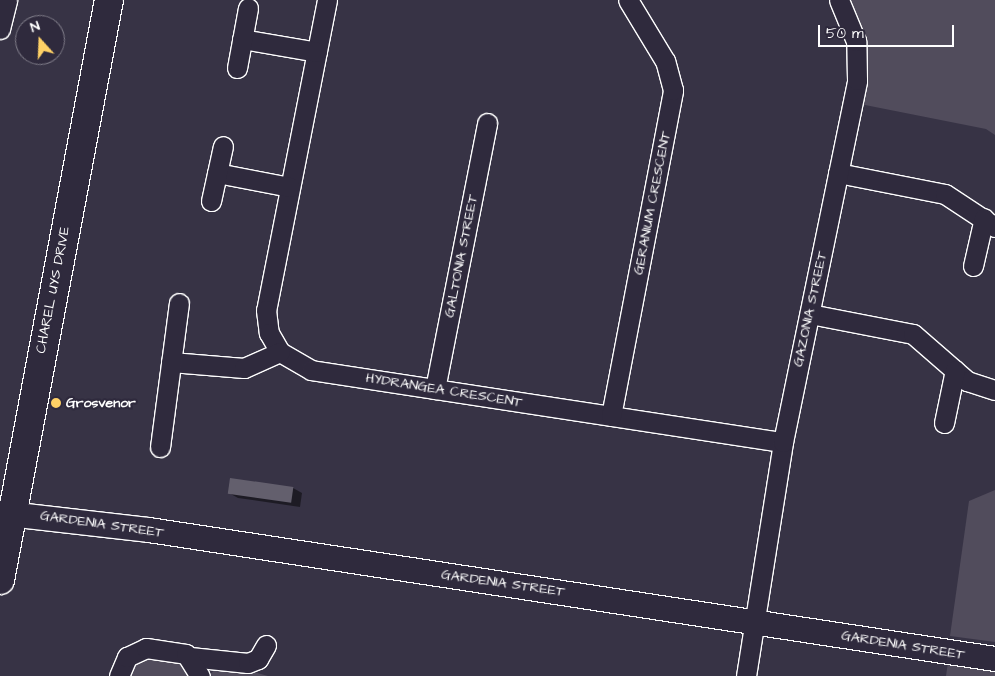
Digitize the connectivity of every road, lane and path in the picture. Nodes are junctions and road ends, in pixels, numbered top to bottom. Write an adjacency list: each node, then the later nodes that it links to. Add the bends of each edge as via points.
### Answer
1 (7, 0): 7 (street)
2 (109, 0): 30 (main road, CHAREL UYS DRIVE)
3 (327, 0): 9 (street)
4 (628, 0): 26 (street, GERANIUM CRESCENT, via 665,61 673,90)
5 (839, 0): 14 (street, GAZONIA STREET, via 852,27 858,67)
6 (248, 8): 8 (street)
7 (0, 29)
8 (242, 39): 9 (street); 10 (street)
9 (317, 52): 15 (street)
10 (237, 68)
11 (487, 124): 24 (street, GALTONIA STREET)
12 (223, 146): 13 (street)
13 (217, 173): 15 (street); 16 (street)
14 (838, 173): 17 (street, via 945,194); 20 (street, GAZONIA STREET)
15 (290, 187): 21 (street, via 266,310 268,333)
16 (212, 201)
17 (990, 223): 18 (street)
18 (973, 266)
19 (179, 303): 22 (street)
20 (810, 314): 23 (street, via 913,334); 28 (street, GAZONIA STREET)
21 (280, 352): 22 (street, via 244,368); 24 (street, HYDRANGEA CRESCENT, via 311,370)
22 (171, 362): 29 (street)
23 (955, 370): 25 (street, via 975,386); 27 (street)
24 (435, 389): 26 (street, HYDRANGEA CRESCENT)
25 (995, 390)
26 (611, 416): 28 (street, HYDRANGEA CRESCENT)
27 (944, 423)
28 (783, 442): 32 (street, GAZONIA STREET)
29 (160, 448)
30 (5, 513): 31 (main road, CHAREL UYS DRIVE); 32 (street, GARDENIA STREET, via 149,530)
31 (0, 580)
32 (756, 622): 35 (street, GARDENIA STREET); 38 (street, GAZONIA STREET)
33 (266, 645): 34 (street, via 258,660 248,663)
34 (190, 657): 36 (street, via 139,650 127,657); 37 (street)
35 (995, 659)
36 (119, 676)
37 (200, 676)
38 (746, 676)

